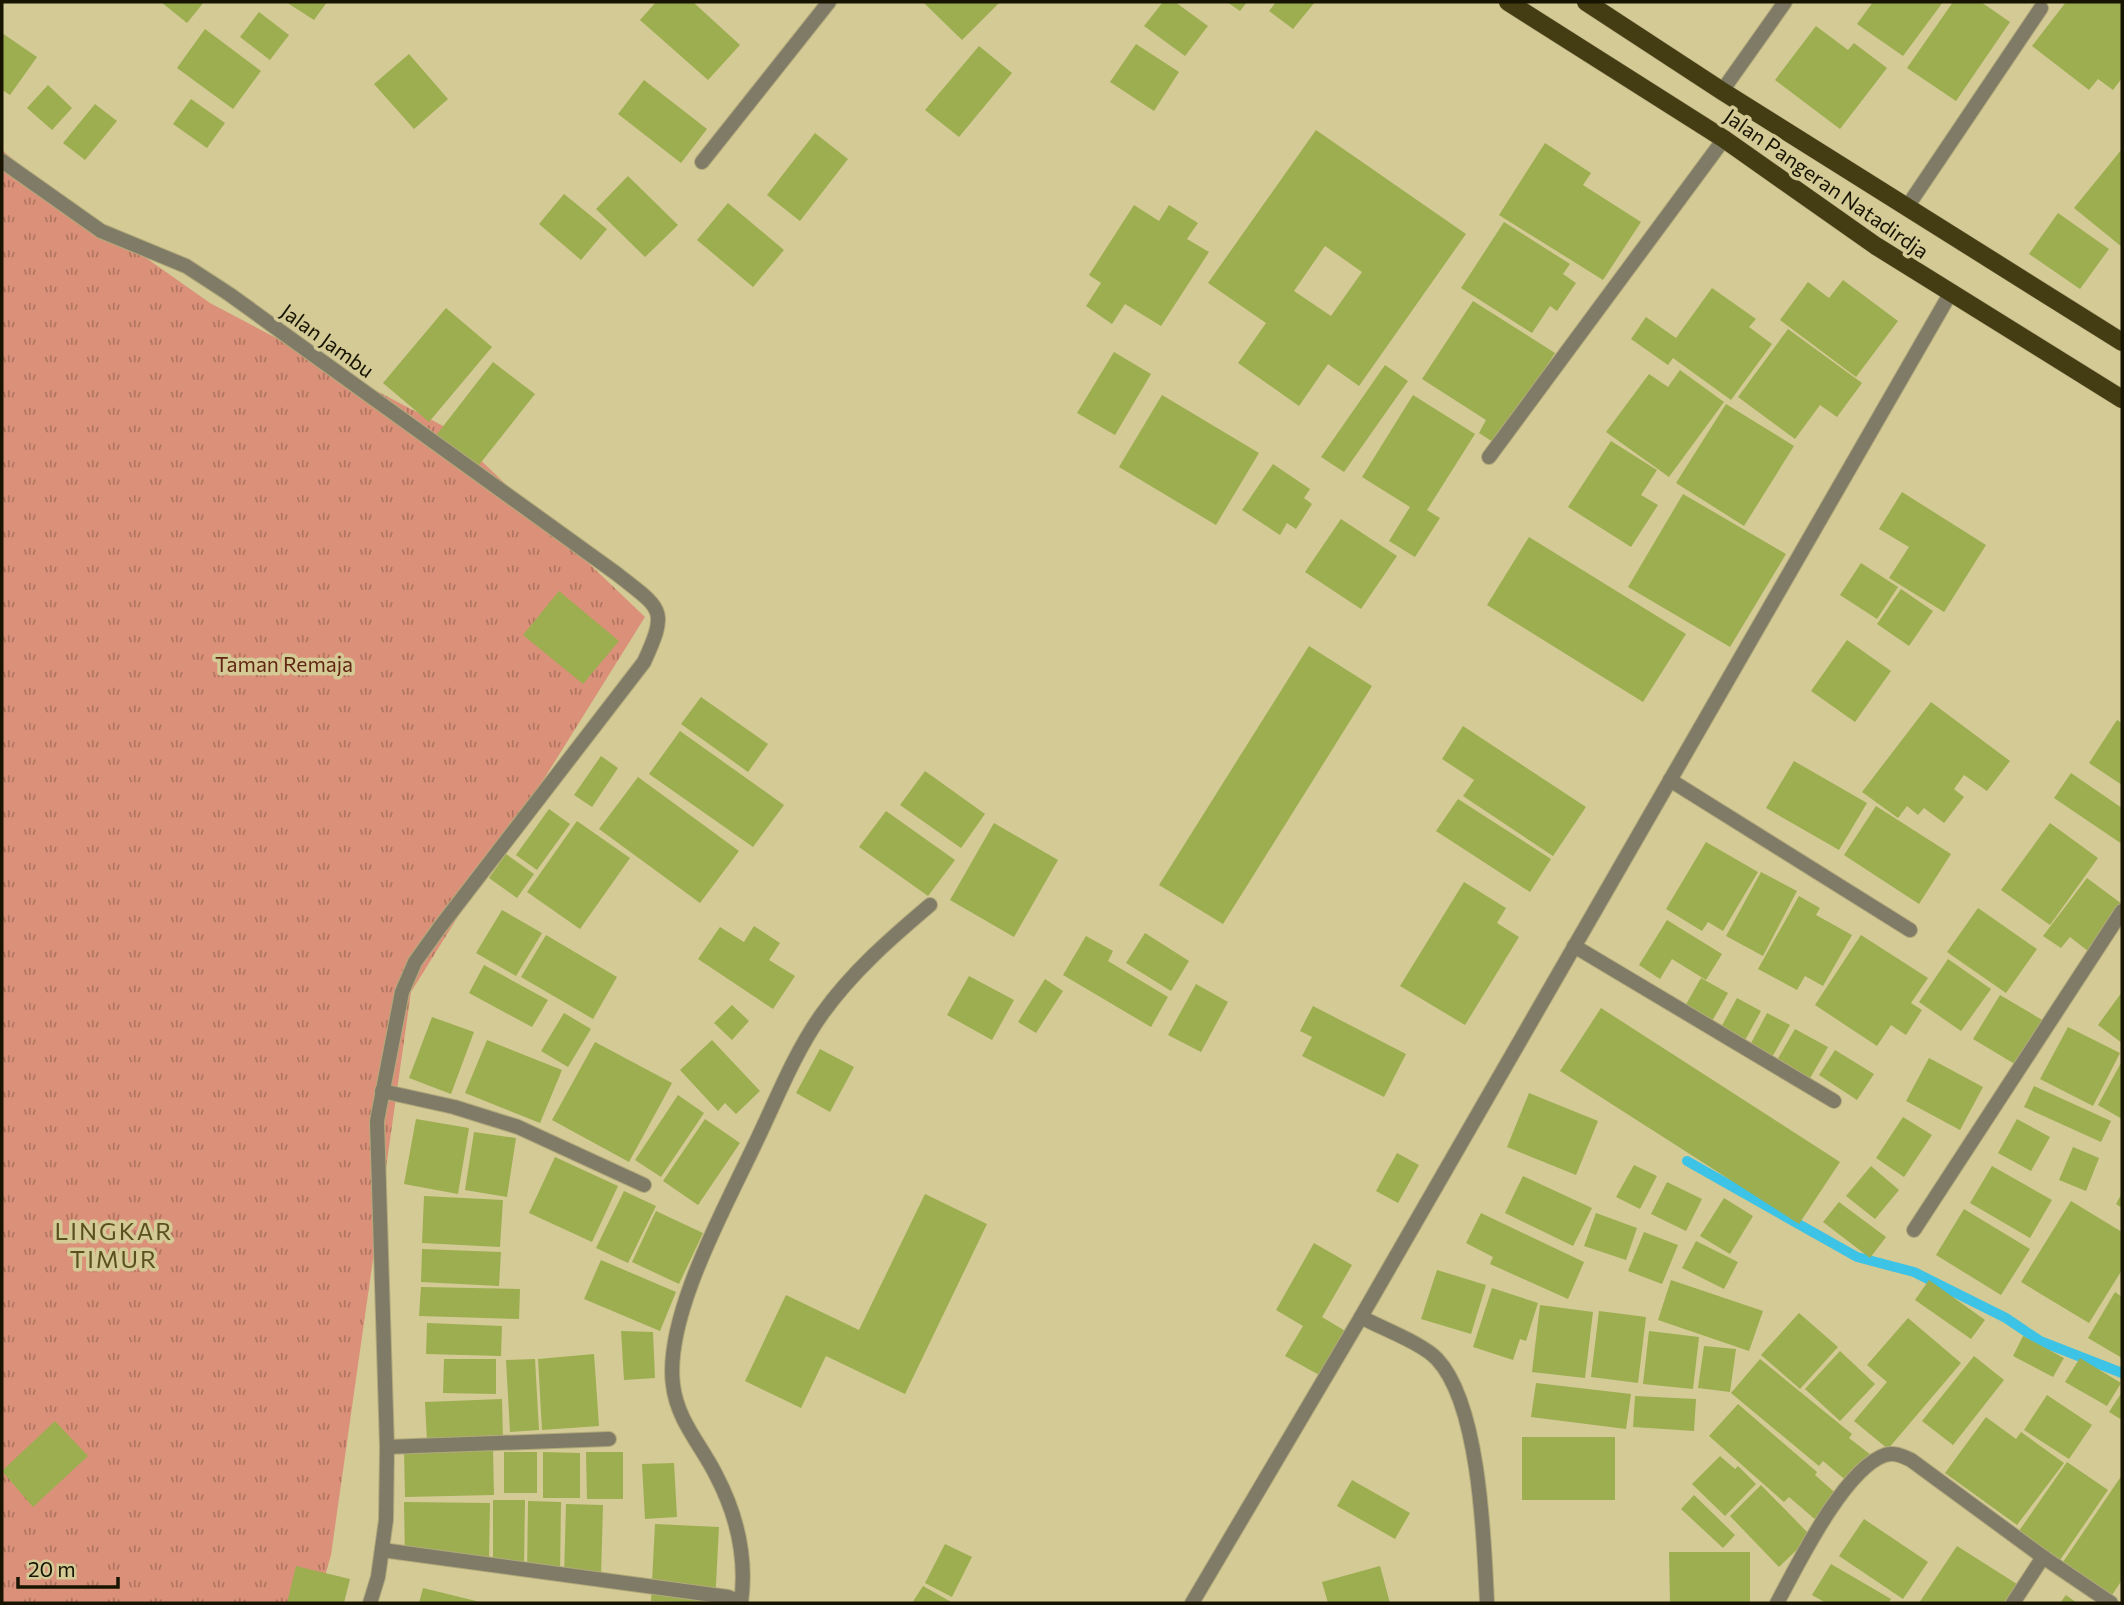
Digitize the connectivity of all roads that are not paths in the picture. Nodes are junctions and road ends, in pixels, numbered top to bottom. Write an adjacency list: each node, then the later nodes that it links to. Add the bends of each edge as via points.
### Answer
1 (829, 2): 9 (street)
2 (1508, 2): 7 (main road, Jalan Pangeran Natadirdja)
3 (1587, 2): 6 (main road, Jalan Pangeran Natadirdja)
4 (1785, 2): 6 (street)
5 (2041, 8): 10 (street)
6 (1722, 91): 10 (main road, Jalan Pangeran Natadirdja)
7 (1724, 139): 11 (main road, Jalan Pangeran Natadirdja); 14 (street)
8 (2, 161): 20 (street, Jalan Jambu, via 102,231 186,266 229,294 617,574 660,614 660,629 644,662 415,961 402,992)
9 (702, 162)
10 (1907, 207): 12 (main road, Jalan Pangeran Natadirdja)
11 (1950, 294): 13 (main road, Jalan Pangeran Natadirdja); 15 (street)
12 (2122, 342)
13 (2122, 399)
14 (1489, 457)
15 (1670, 780): 18 (street); 19 (street)
16 (930, 905): 30 (street, via 878,949 850,981 822,1014 791,1065 718,1218 676,1338 672,1363 678,1408 731,1509 740,1540)
17 (2122, 911): 23 (street)
18 (1910, 930)
19 (1574, 946): 21 (street); 24 (street)
20 (382, 1091): 22 (street, via 518,1127); 26 (street, Jalan Jambu, via 376,1161)
21 (1835, 1101)
22 (644, 1185)
23 (1914, 1230)
24 (1361, 1317): 31 (street); 32 (street, via 1434,1356 1453,1379 1476,1461)
25 (609, 1439): 26 (street)
26 (387, 1447): 27 (street, Jalan Jambu)
27 (382, 1550): 29 (street, Jalan Jambu); 30 (street, via 728,1597)
28 (2043, 1557): 33 (street, via 1911,1460 1887,1455 1873,1461 1843,1492); 34 (street); 35 (street)
29 (370, 1603)
30 (741, 1603)
31 (1192, 1603)
32 (1487, 1603)
33 (1777, 1603)
34 (2013, 1603)
35 (2111, 1603)

